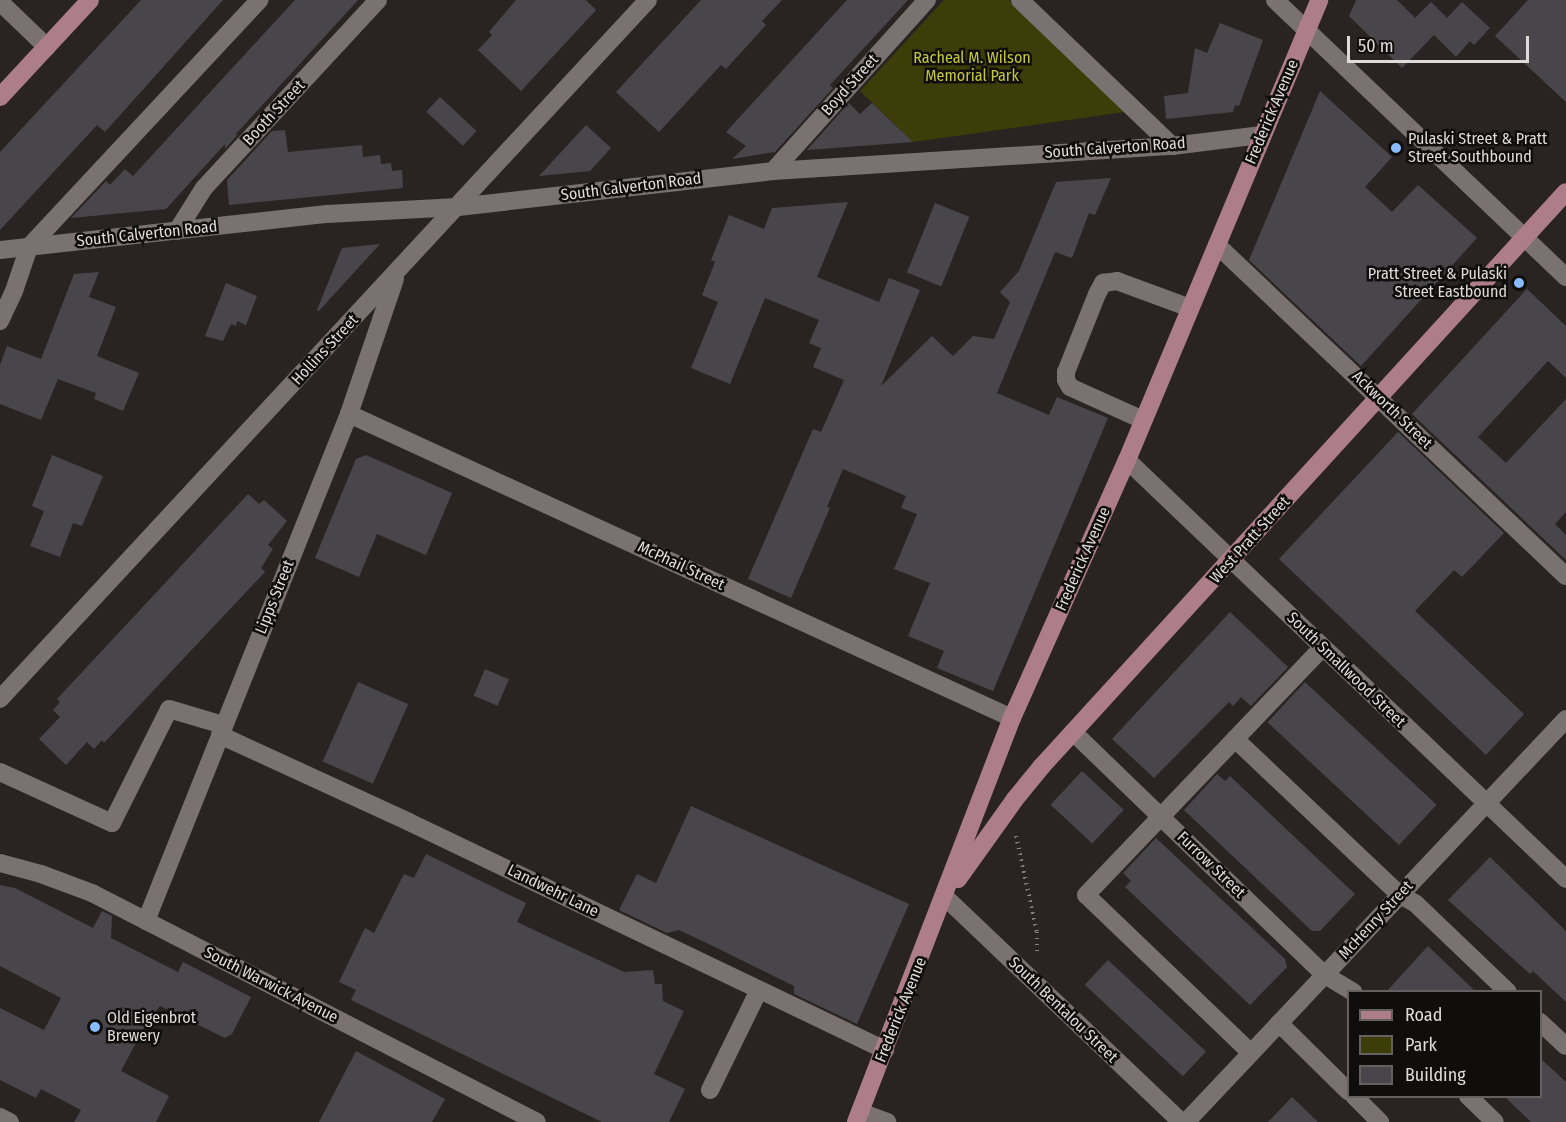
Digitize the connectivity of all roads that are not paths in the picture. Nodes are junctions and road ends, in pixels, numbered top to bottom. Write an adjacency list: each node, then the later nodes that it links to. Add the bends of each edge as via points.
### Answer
1 (90, 0): 11 (main road)
2 (259, 0): 21 (street)
3 (378, 0): 18 (street, Booth Street, via 204,188)
4 (927, 0): 15 (street, Boyd Street)
5 (1020, 0): 14 (street)
6 (1275, 0): 10 (street)
7 (1319, 0): 10 (main road, Frederick Avenue)
8 (644, 1): 17 (street, Hollins Street)
9 (0, 2): 11 (street)
10 (1306, 29): 13 (main road, Frederick Avenue); 19 (street)
11 (47, 47): 12 (main road)
12 (0, 97)
13 (1262, 135): 14 (street, South Calverton Road); 20 (main road, Frederick Avenue)
14 (1172, 146): 15 (street, South Calverton Road)
15 (773, 171): 17 (street, South Calverton Road)
16 (1566, 192): 19 (main road, West Pratt Street)
17 (458, 207): 18 (street, South Calverton Road, via 327,214); 23 (street, Hollins Street)
18 (177, 231): 21 (street, South Calverton Road)
19 (1524, 237): 24 (street); 27 (main road, West Pratt Street)
20 (1217, 245): 25 (main road, Frederick Avenue); 27 (street, Ackworth Street)
21 (29, 247): 22 (street, South Calverton Road); 26 (street)
22 (0, 250)
23 (398, 272): 28 (street, Lipps Street); 34 (street, Hollins Street)
24 (1566, 277)
25 (1190, 308): 29 (main road, Frederick Avenue); 29 (street, via 1117,281 1103,283 1097,294 1066,380 1070,387)
26 (0, 321)
27 (1378, 397): 31 (main road, West Pratt Street); 32 (street, Ackworth Street)
28 (349, 414): 35 (street, McPhail Street); 37 (street, Lipps Street)
29 (1143, 420): 30 (main road, Frederick Avenue)
30 (1126, 460): 31 (street, South Smallwood Street); 35 (main road, Frederick Avenue)
31 (1232, 561): 33 (street, South Smallwood Street); 38 (main road, West Pratt Street)
32 (1566, 576)
33 (1323, 647): 39 (street); 41 (street, South Smallwood Street)
34 (0, 699)
35 (1012, 718): 46 (main road, Frederick Avenue)
36 (1566, 719): 41 (street, McHenry Street)
37 (221, 730): 40 (street, Landwehr Lane, via 169,709 112,823); 47 (street, Lipps Street); 49 (street, Landwehr Lane)
38 (1073, 732): 42 (street, Furrow Street); 46 (main road, West Pratt Street, via 1015,799)
39 (1235, 739): 42 (street); 45 (street)
40 (0, 772)
41 (1486, 803): 44 (street, South Smallwood Street); 45 (street, McHenry Street)
42 (1161, 818): 48 (street, Furrow Street); 56 (street, via 1086,895)
43 (0, 863): 47 (street, South Warwick Avenue, via 92,893)
44 (1566, 879)
45 (1400, 895): 48 (street, McHenry Street); 51 (street, via 1416,904)
46 (945, 897): 55 (main road, Frederick Avenue); 66 (street, South Bentalou Street)
47 (146, 921): 64 (street, South Warwick Avenue)
48 (1325, 975): 50 (street, Furrow Street); 52 (street, McHenry Street)
49 (759, 990): 55 (street, Landwehr Lane); 57 (street)
50 (1350, 990)
51 (1506, 990)
52 (1279, 1023): 56 (street, McHenry Street); 58 (street)
53 (1542, 1024): 54 (street)
54 (1566, 1046)
55 (885, 1050): 62 (main road, Frederick Avenue)
56 (1251, 1053): 67 (street, McHenry Street)
57 (710, 1090)
58 (1347, 1090)
59 (1356, 1098): 68 (street)
60 (1470, 1098): 69 (street)
61 (0, 1117): 63 (street)
62 (858, 1117): 65 (street)
63 (10, 1122)
64 (537, 1122)
65 (887, 1122)
66 (1181, 1122)
67 (1186, 1122)
68 (1380, 1122)
69 (1495, 1122)

